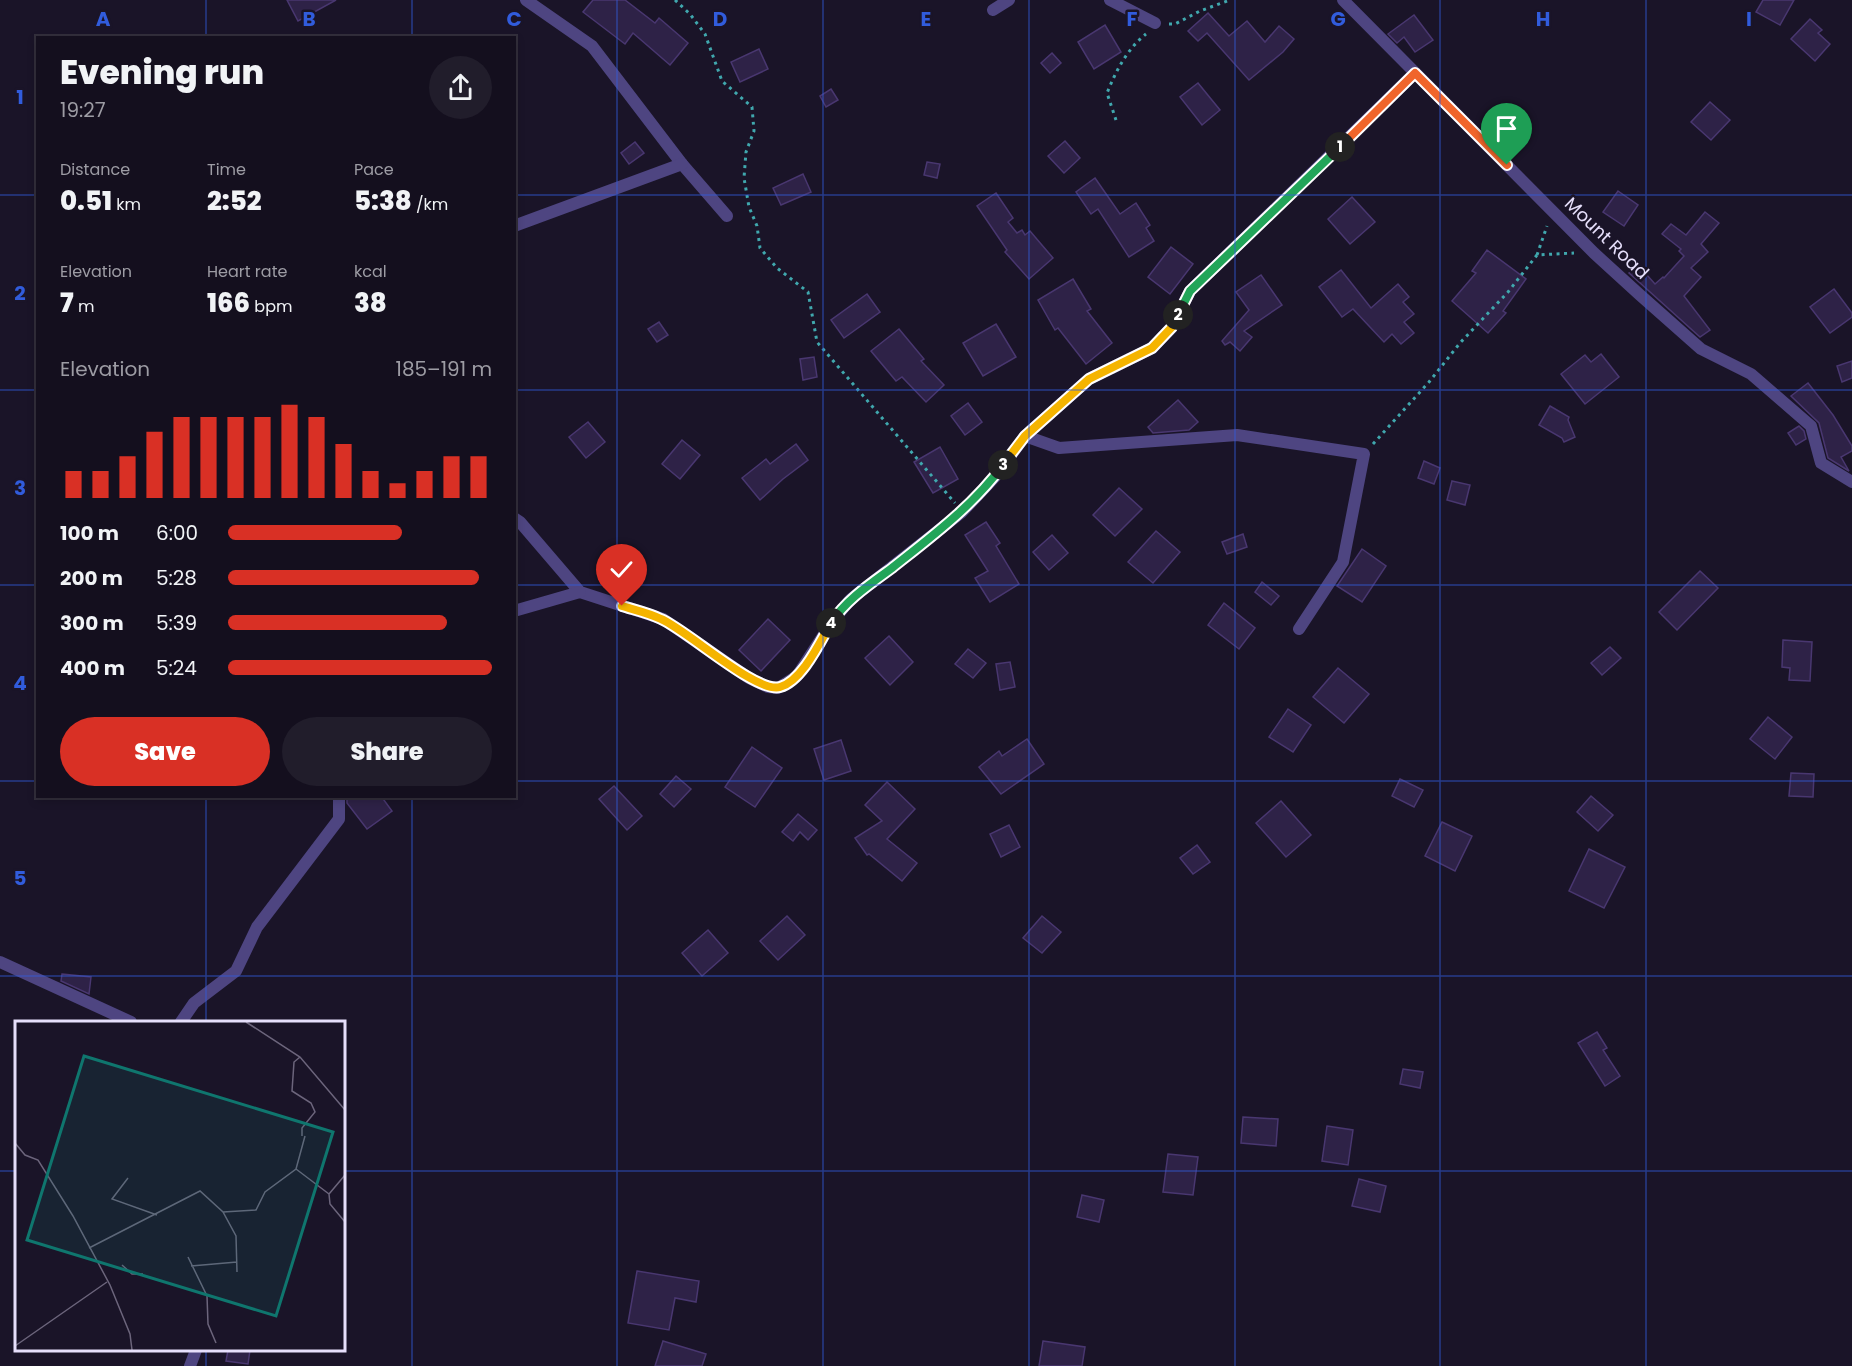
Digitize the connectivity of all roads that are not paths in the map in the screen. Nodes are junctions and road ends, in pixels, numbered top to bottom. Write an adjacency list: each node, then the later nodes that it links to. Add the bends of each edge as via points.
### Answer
1 (526, 0): 8 (street, via 592,46)
2 (1009, 0): 5 (street)
3 (1110, 0): 6 (street)
4 (1343, 0): 7 (street, Mount Road)
5 (993, 10)
6 (1155, 23)
7 (1415, 73): 11 (street, via 1190,291 1172,327 1152,348 1089,379); 12 (street, Mount Road, via 1594,253 1701,349 1751,374 1811,426 1821,463)
8 (682, 164): 9 (street); 10 (street)
9 (727, 216)
10 (516, 225)
11 (1025, 436): 14 (street, via 995,477 962,512 851,599 796,676 778,688 749,678 663,619); 16 (street, via 1059,448 1237,435 1364,454 1343,562)
12 (1852, 482)
13 (516, 519): 14 (street)
14 (580, 592): 15 (street)
15 (516, 610)
16 (1299, 629)
17 (339, 798): 20 (street, via 339,819 256,927 236,971 194,1003)
18 (0, 962): 19 (street)
19 (127, 1021)
20 (183, 1021)
21 (195, 1351): 22 (street)
22 (190, 1366)

